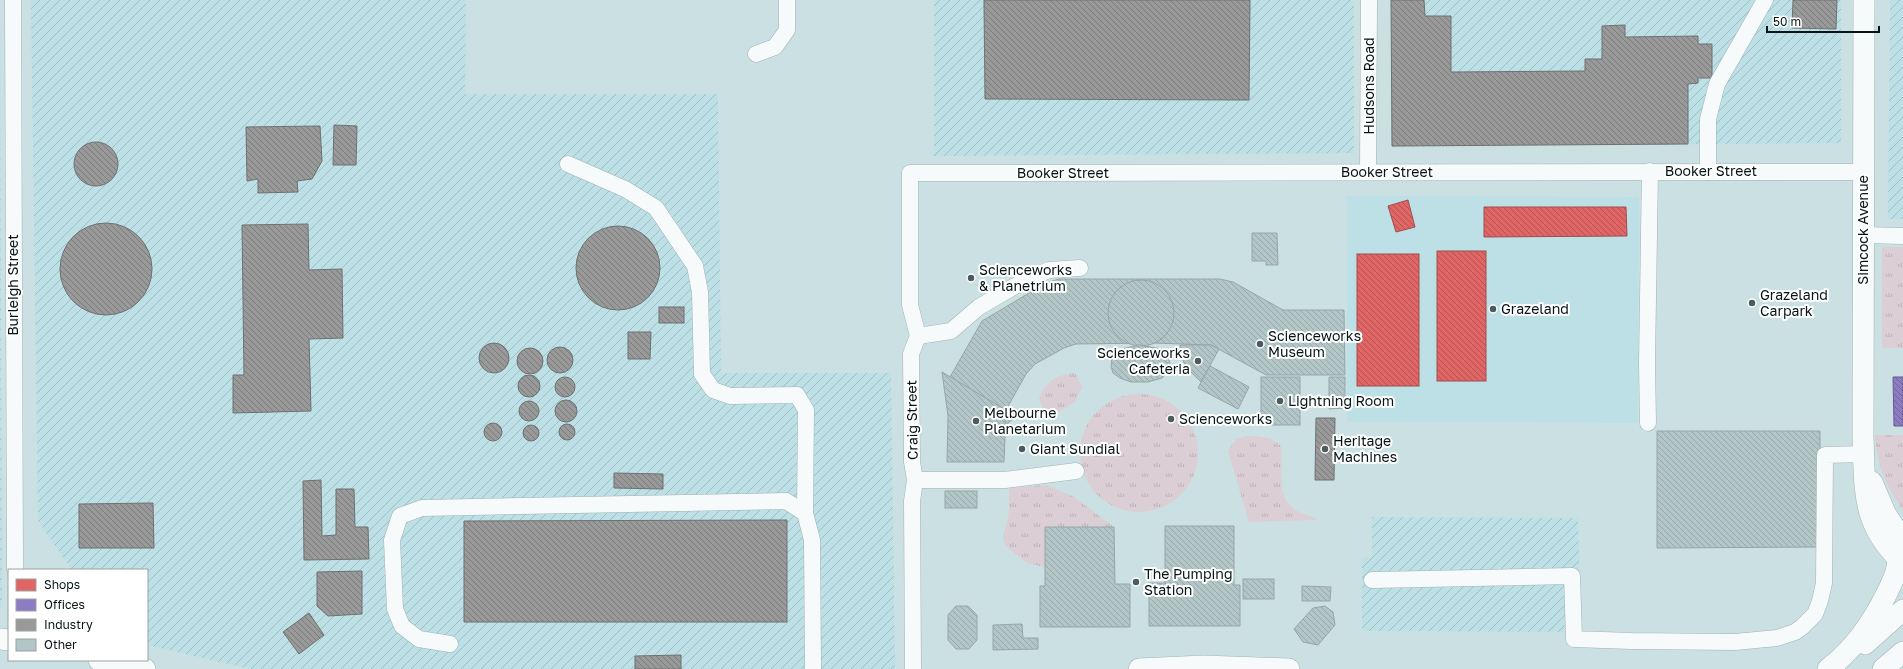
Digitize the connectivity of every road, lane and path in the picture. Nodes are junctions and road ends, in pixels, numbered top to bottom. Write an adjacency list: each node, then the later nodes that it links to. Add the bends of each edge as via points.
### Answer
1 (13, 0): 23 (street, Burleigh Street)
2 (787, 0): 6 (street, via 787,30 775,47)
3 (1368, 0): 9 (street, Hudsons Road)
4 (1765, 0): 10 (street, via 1717,84 1708,118)
5 (1864, 0): 11 (main road, Simcock Avenue)
6 (756, 54)
7 (568, 164): 20 (street, via 625,189 656,208 695,266 700,292 702,374 713,390 730,396 797,395 806,410)
8 (1650, 171): 9 (street, Booker Street); 10 (street, Booker Street); 16 (street, via 1640,363)
9 (1368, 172): 15 (street, Booker Street, via 910,173 910,305)
10 (1708, 172): 11 (street, Booker Street)
11 (1863, 172): 12 (main road, Simcock Avenue)
12 (1863, 235): 13 (street); 17 (main road, Simcock Avenue)
13 (1903, 236)
14 (1080, 268): 15 (street, via 1049,270 1027,279 979,307 951,331)
15 (918, 336): 19 (street, Craig Street, via 911,354 912,462)
16 (1648, 423)
17 (1866, 463): 21 (main road); 22 (main road, Simcock Avenue, via 1865,494 1870,516 1884,541); 24 (street, via 1825,455 1822,593 1812,618 1795,632 1783,636 1735,642 1574,639 1572,576)
18 (1076, 471): 19 (street, via 1005,480)
19 (915, 480): 31 (street, Craig Street, via 912,501)
20 (805, 513): 26 (street, via 786,501 422,508 400,516 392,540 395,609 402,626 419,639); 30 (street, via 812,540)
21 (1903, 522)
22 (1901, 554): 34 (main road, via 1895,574 1873,620 1852,647)
23 (16, 569)
24 (1372, 580)
25 (1903, 610): 34 (main road, via 1860,648)
26 (450, 644)
27 (1903, 652): 35 (main road)
28 (102, 663): 29 (main road)
29 (145, 669)
30 (813, 669)
31 (913, 669)
32 (1139, 669): 33 (main road, via 1204,666)
33 (1289, 669)
34 (1828, 669)
35 (1883, 669)

